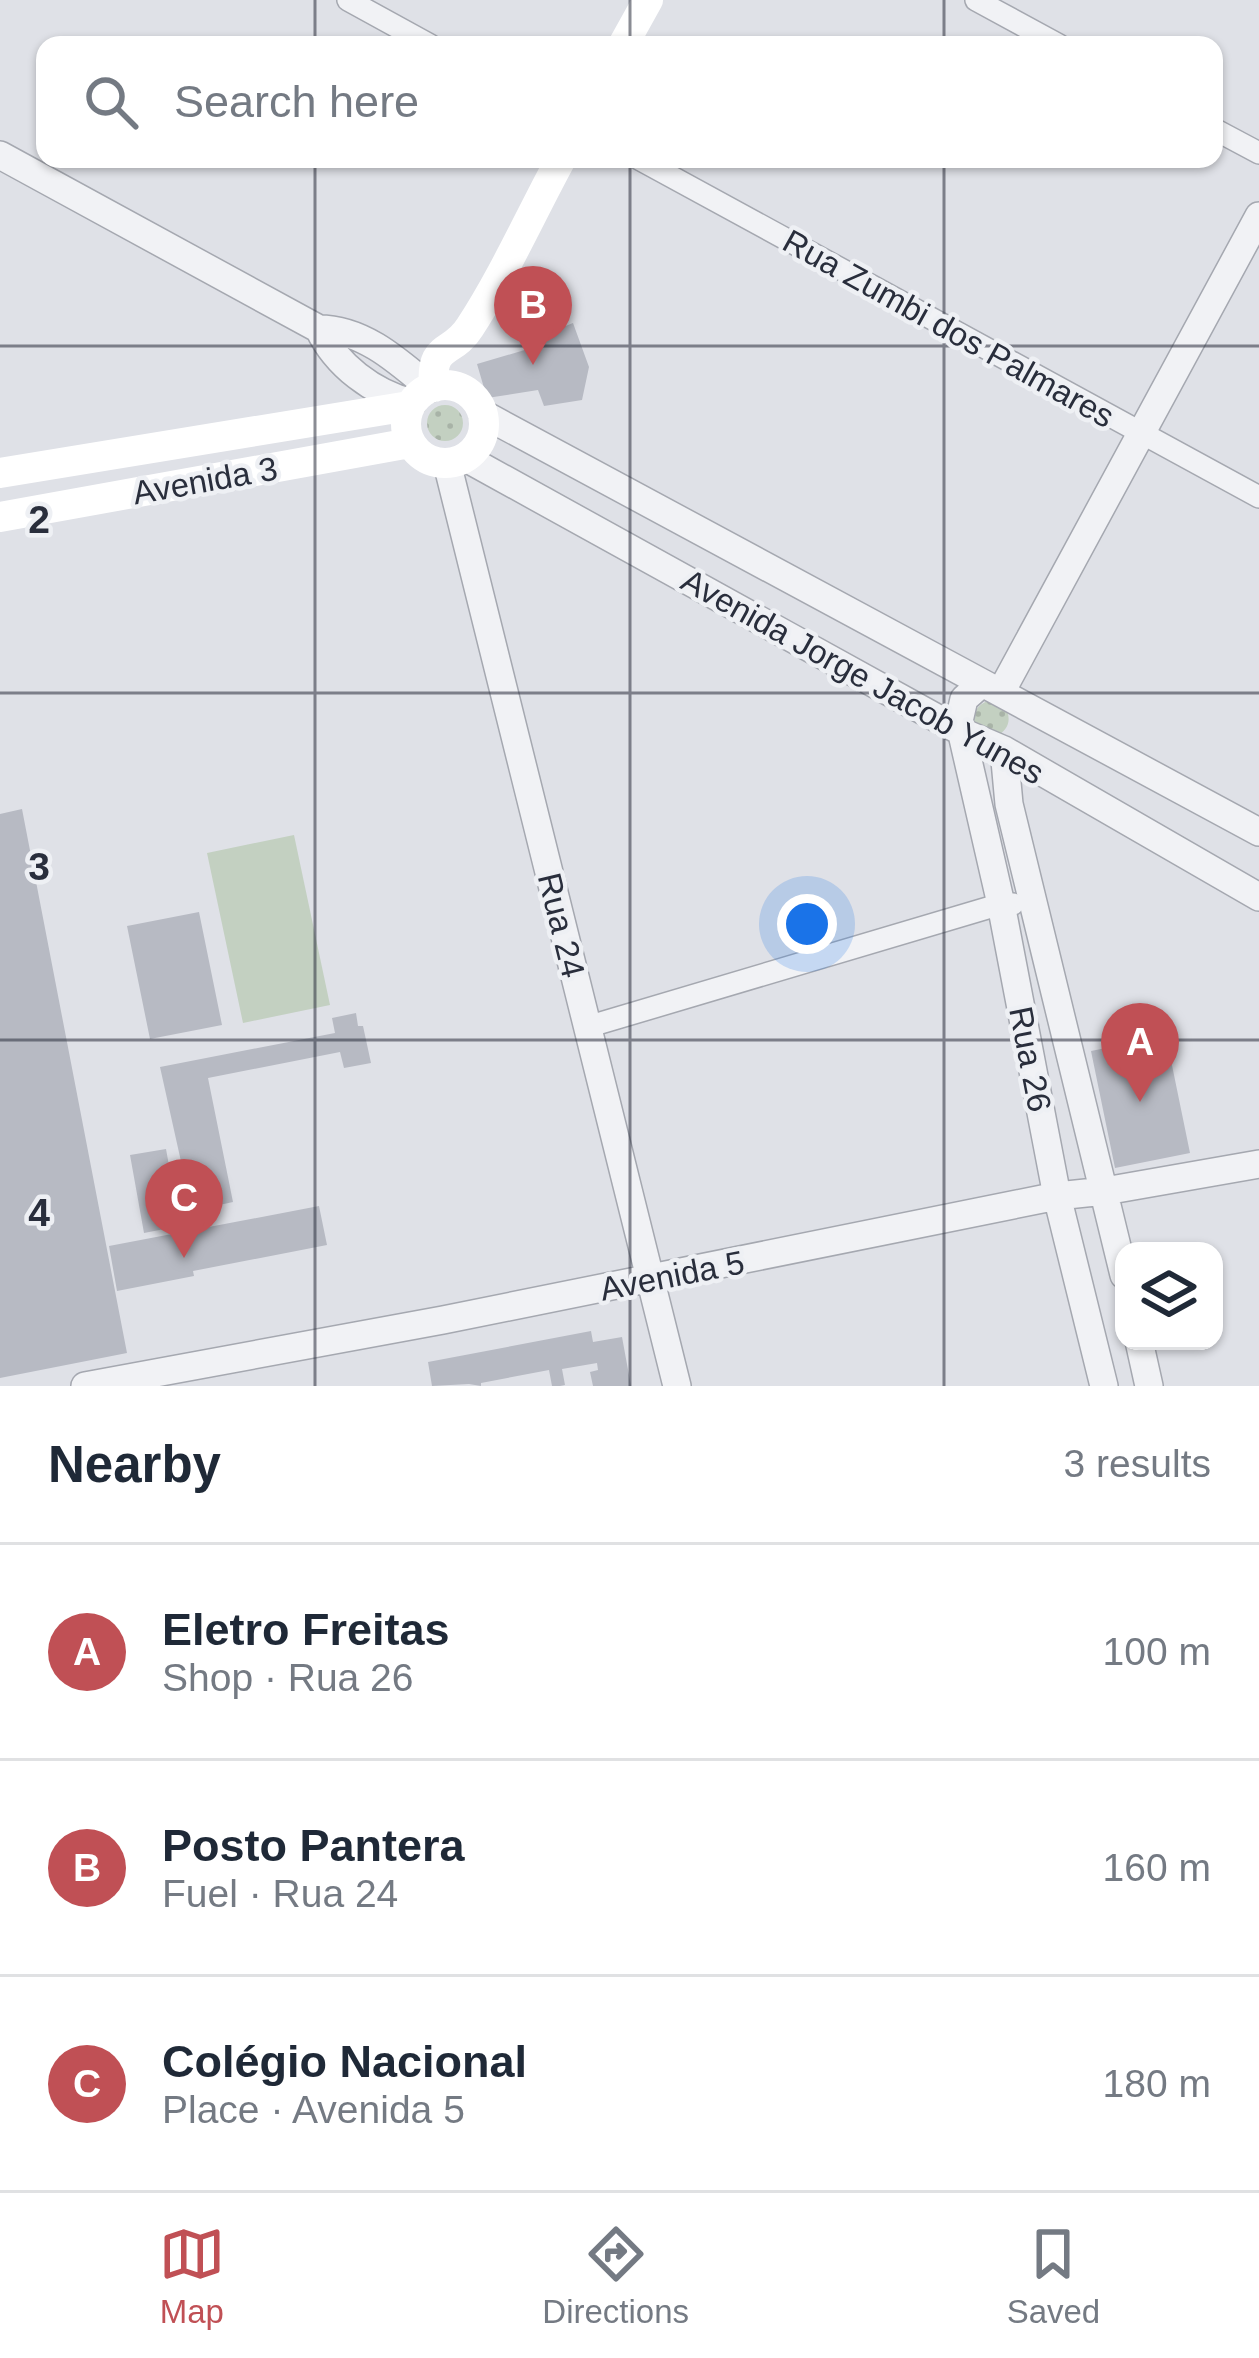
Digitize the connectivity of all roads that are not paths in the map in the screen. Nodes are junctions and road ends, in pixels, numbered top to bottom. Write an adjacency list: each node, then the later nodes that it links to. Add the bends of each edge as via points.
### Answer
1 (348, 0): 4 (street)
2 (648, 0): 5 (main road)
3 (976, 0): 6 (street)
4 (414, 36)
5 (628, 36)
6 (1042, 36)
7 (1223, 134): 8 (street)
8 (1259, 153)
9 (0, 155): 13 (street, Avenida Jorge Jacob Yunes, via 319,328 374,345)
10 (556, 168): 13 (main road, via 468,332 435,360)
11 (655, 168): 14 (street, Rua Zumbi dos Palmares)
12 (1259, 216): 14 (street)
13 (439, 398): 15 (main road, via 406,423); 16 (main road, via 483,434); 17 (main road, Avenida 3); 20 (street, Avenida Jorge Jacob Yunes)
14 (1141, 433): 18 (street, Rua Zumbi dos Palmares); 20 (street)
15 (410, 443): 16 (main road, via 426,458); 19 (main road, Avenida 3)
16 (456, 461): 22 (street, Avenida Jorge Jacob Yunes); 28 (street, Rua 24)
17 (0, 472)
18 (1259, 497)
19 (0, 517)
20 (991, 688): 21 (street, Avenida Jorge Jacob Yunes); 22 (street, via 971,690 959,709)
21 (1027, 707): 23 (street, via 1021,737); 24 (street, Avenida Jorge Jacob Yunes)
22 (962, 732): 23 (street, Avenida Jorge Jacob Yunes); 27 (street, Rua 26)
23 (1004, 750): 25 (street, Avenida Jorge Jacob Yunes); 26 (street, Rua 26)
24 (1259, 832)
25 (1259, 897)
26 (1034, 902): 27 (street); 30 (street, Rua 26)
27 (1001, 904): 28 (street); 31 (street, Rua 26)
28 (587, 1027): 33 (street, Rua 24)
29 (1259, 1164): 30 (street, Avenida 5)
30 (1106, 1191): 31 (street, Avenida 5); 32 (street, Rua 26)
31 (1057, 1196): 33 (street, Avenida 5); 38 (street, Rua 26)
32 (1117, 1242)
33 (650, 1280): 35 (street, Avenida 5); 37 (street, Rua 24)
34 (1141, 1350): 39 (street)
35 (186, 1378): 36 (street, Avenida 5)
36 (85, 1386)
37 (677, 1386)
38 (1104, 1386)
39 (1149, 1386)

